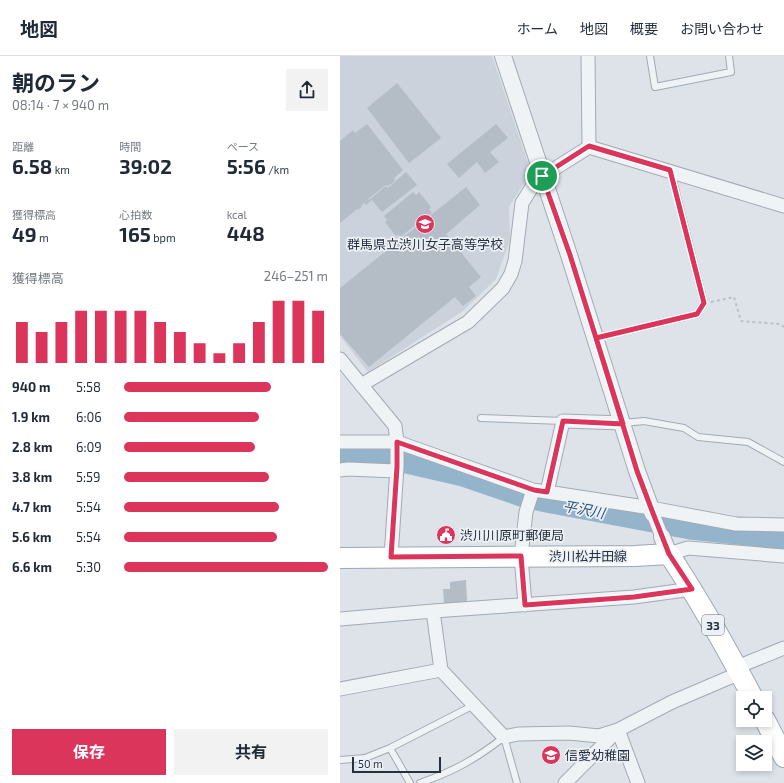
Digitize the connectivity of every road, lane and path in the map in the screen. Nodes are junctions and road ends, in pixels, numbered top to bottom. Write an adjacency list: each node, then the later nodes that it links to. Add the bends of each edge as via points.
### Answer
1 (503, 56): 7 (street)
2 (588, 56): 5 (street)
3 (650, 56): 4 (lane, via 655,87 731,72)
4 (729, 56)
5 (589, 146): 6 (street); 7 (street)
6 (670, 170): 8 (street); 9 (lane)
7 (542, 176): 11 (street); 13 (street, via 522,203 515,261 511,274 502,288 468,322)
8 (784, 206)
9 (704, 303): 10 (path, via 734,297 741,321 779,324); 11 (lane, via 697,314)
10 (784, 327)
11 (596, 338): 16 (street)
12 (340, 361): 13 (street)
13 (361, 385): 18 (street, via 396,426)
14 (481, 418): 15 (lane)
15 (563, 421): 16 (street); 23 (street)
16 (623, 424): 19 (lane, via 644,421 684,428 698,437 748,442); 24 (street)
17 (340, 442): 18 (street)
18 (397, 446): 20 (street); 22 (street)
19 (784, 462)
20 (397, 469): 21 (street); 29 (street)
21 (340, 470)
22 (533, 491): 23 (street); 27 (street, via 526,512)
23 (547, 492): 24 (street)
24 (652, 511): 25 (street, via 736,524); 26 (street)
25 (784, 525)
26 (666, 546): 27 (main road, 渋川松井田線, via 635,556); 28 (street); 31 (main road, 33)
27 (521, 556): 29 (main road, 渋川松井田線); 32 (street)
28 (784, 556)
29 (391, 557): 30 (main road, 渋川松井田線)
30 (340, 558)
31 (692, 589): 32 (street, via 634,597); 37 (main road, 33)
32 (525, 605): 33 (street)
33 (433, 611): 34 (street); 36 (street)
34 (340, 619)
35 (784, 648): 37 (street)
36 (441, 670): 38 (street); 40 (street)
37 (739, 670): 39 (main road, 33); 42 (street)
38 (340, 689)
39 (750, 691)
40 (474, 705): 43 (street); 44 (lane)
41 (768, 727): 45 (main road)
42 (618, 730): 43 (street, via 599,736 569,733 518,734); 50 (street); 51 (street)
43 (504, 737): 48 (lane, via 452,771); 49 (lane)
44 (390, 748): 46 (lane, via 365,758); 47 (lane)
45 (784, 757)
46 (340, 760)
47 (410, 783)
48 (420, 783)
49 (516, 783)
50 (565, 783)
51 (638, 783)

